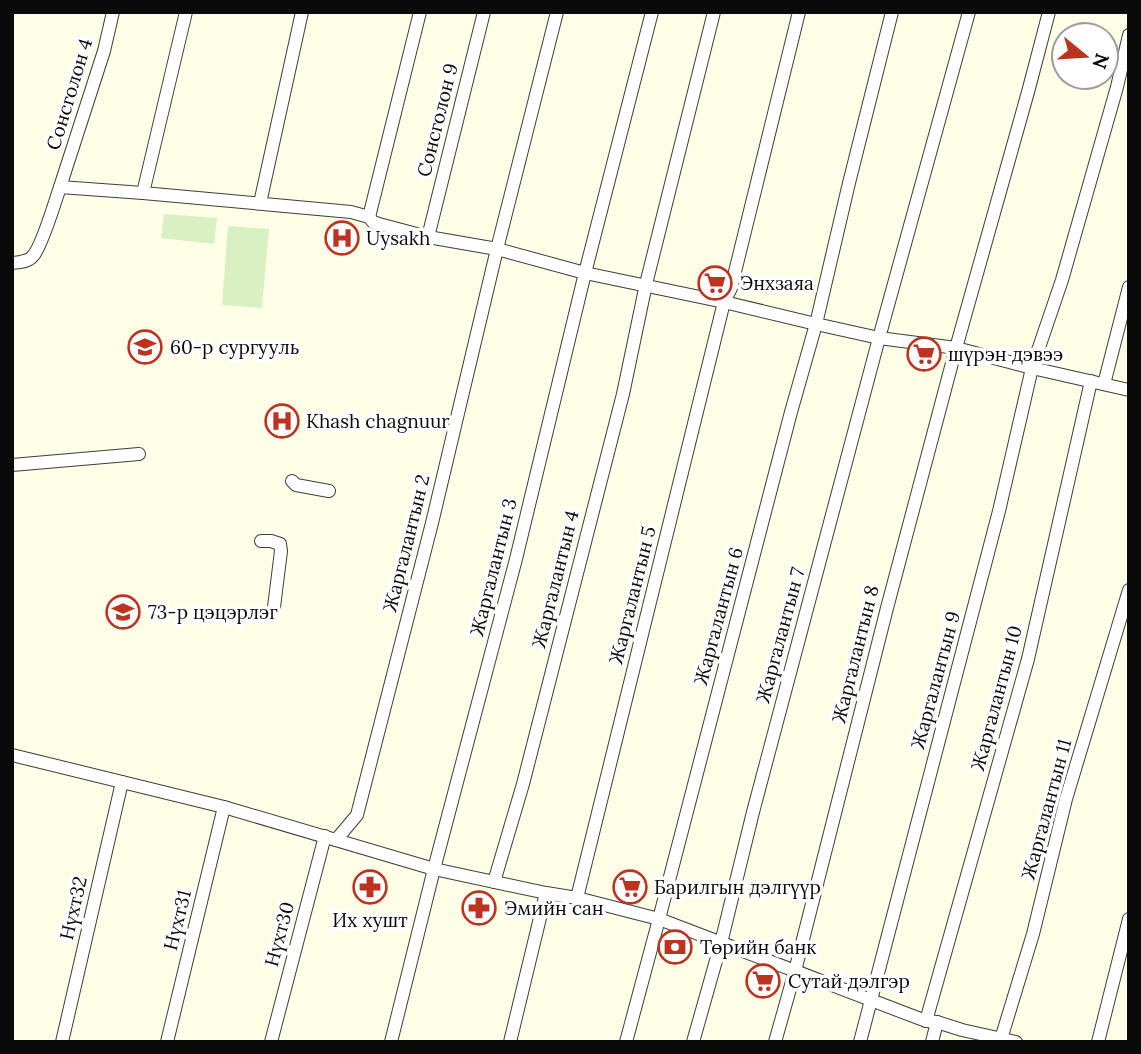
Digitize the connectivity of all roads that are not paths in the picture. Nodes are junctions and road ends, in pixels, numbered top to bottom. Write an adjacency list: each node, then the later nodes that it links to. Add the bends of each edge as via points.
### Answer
1 (113, 12): 14 (street, Сонсголон 4)
2 (186, 12): 15 (street)
3 (302, 12): 16 (street)
4 (421, 12): 17 (street)
5 (484, 12): 18 (street, Сонсголон 9)
6 (556, 12): 19 (street, Жаргалантын 2)
7 (652, 12): 21 (street, Жаргалантын 3)
8 (714, 12): 22 (street, Жаргалантын 4)
9 (799, 12): 24 (street, Жаргалантын 5)
10 (892, 12): 25 (street, Жаргалантын 6)
11 (969, 12): 26 (street, Жаргалантын 7)
12 (1049, 12): 27 (street, Жаргалантын 8)
13 (1129, 34): 28 (street, Жаргалантын 9, via 1062,280)
14 (60, 187): 15 (street); 20 (street, Сонсголон 4, via 34,255)
15 (143, 193): 16 (street)
16 (260, 203): 17 (street)
17 (369, 217): 18 (street, via 379,225)
18 (428, 237): 19 (street)
19 (497, 248): 21 (street); 42 (street, Жаргалантын 2, via 357,815)
20 (12, 263)
21 (585, 273): 22 (street); 43 (street, Жаргалантын 3)
22 (646, 284): 24 (street); 44 (street, Жаргалантын 4, via 623,394)
23 (1129, 287): 30 (street)
24 (724, 302): 25 (street); 46 (street, Жаргалантын 5)
25 (816, 324): 26 (street); 47 (street, Жаргалантын 6)
26 (879, 338): 27 (street); 49 (street, Жаргалантын 7)
27 (956, 348): 28 (street); 50 (street, Жаргалантын 8)
28 (1032, 368): 29 (street); 51 (street, Жаргалантын 9)
29 (1091, 381): 30 (street); 52 (street, Жаргалантын 10, via 1028,659)
30 (1104, 384): 31 (street)
31 (1129, 390)
32 (139, 454): 33 (street)
33 (12, 465)
34 (292, 481): 35 (street)
35 (330, 491)
36 (261, 541): 38 (street, via 279,544 281,551)
37 (1129, 590): 53 (street, Жаргалантын 11, via 1066,799)
38 (274, 607)
39 (12, 755): 40 (street)
40 (122, 782): 41 (street); 54 (street, Нүхт32)
41 (225, 807): 42 (street); 55 (street, Нүхт31)
42 (330, 838): 43 (street); 56 (street, Нүхт30)
43 (434, 869): 44 (street); 57 (street, Жаргалантын 3)
44 (494, 882): 45 (street)
45 (546, 893): 46 (street); 58 (street)
46 (577, 898): 47 (street)
47 (659, 919): 49 (street); 59 (street, Жаргалантын 6)
48 (1129, 919): 64 (street)
49 (721, 943): 50 (street); 60 (street, Жаргалантын 7)
50 (795, 971): 51 (street); 61 (street, Жаргалантын 8)
51 (871, 1000): 52 (street); 62 (street, Жаргалантын 9)
52 (931, 1022): 53 (street); 63 (street, Жаргалантын 10)
53 (1011, 1041)
54 (62, 1042)
55 (167, 1042)
56 (271, 1042)
57 (391, 1042)
58 (510, 1042)
59 (626, 1042)
60 (693, 1042)
61 (775, 1042)
62 (860, 1042)
63 (932, 1042)
64 (1098, 1042)

